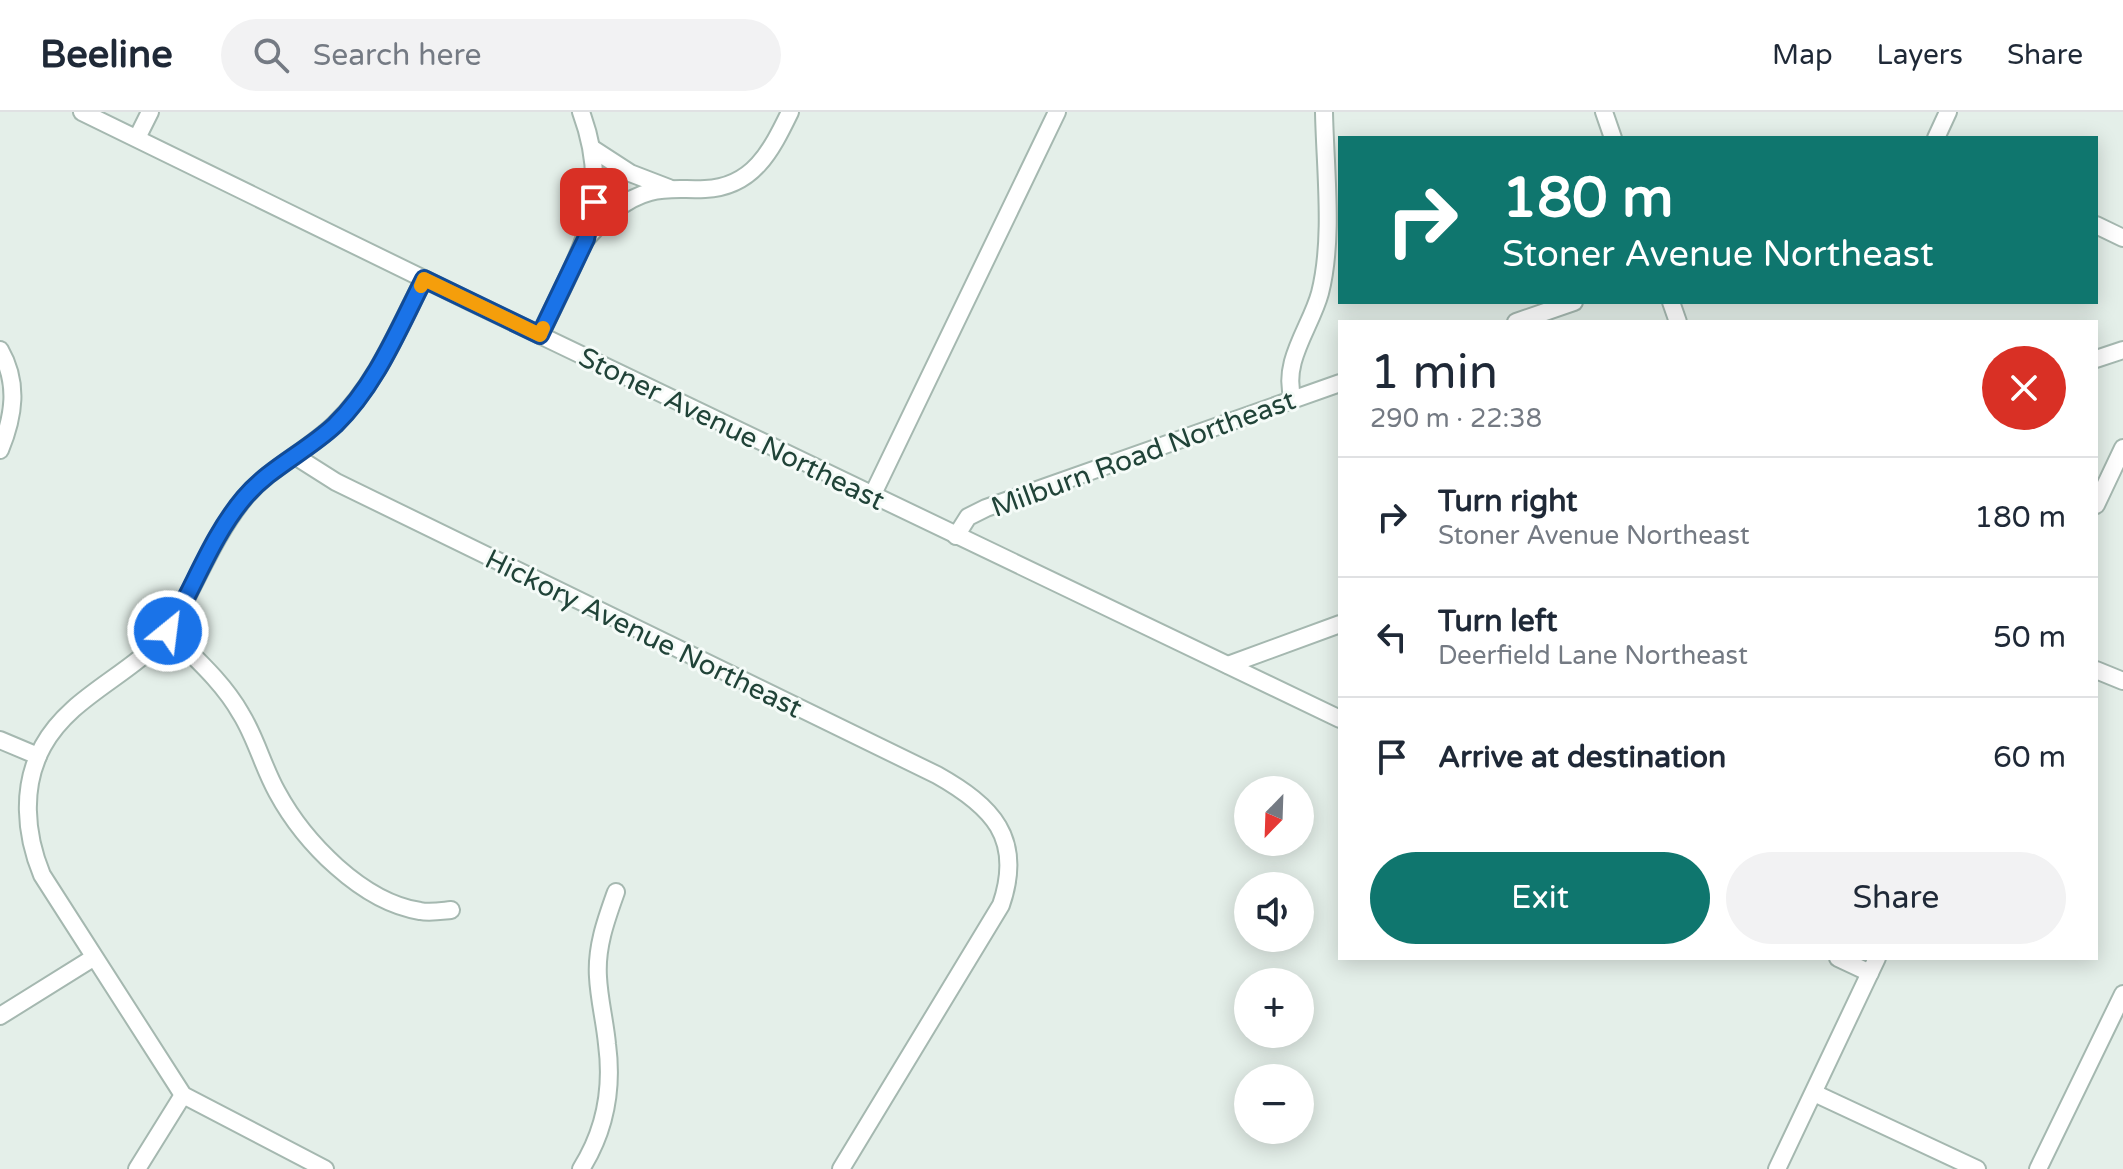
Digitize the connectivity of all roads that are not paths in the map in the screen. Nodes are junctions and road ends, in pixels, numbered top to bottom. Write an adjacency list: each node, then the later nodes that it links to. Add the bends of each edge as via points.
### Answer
1 (82, 112): 11 (street, Stoner Avenue Northeast)
2 (150, 112): 11 (street)
3 (581, 112): 12 (street)
4 (790, 112): 13 (street, via 770,152 745,178 713,189)
5 (1057, 112): 29 (street)
6 (1324, 112): 25 (street, via 1325,265 1317,305 1292,366)
7 (1604, 112): 9 (street)
8 (1948, 112): 10 (street)
9 (1612, 136)
10 (1937, 136)
11 (137, 138): 17 (street, Stoner Avenue Northeast)
12 (593, 149): 13 (street, via 630,173); 16 (street, via 595,191)
13 (671, 188): 16 (street, via 634,198)
14 (2098, 226): 15 (street)
15 (2123, 238)
16 (586, 239): 20 (street)
17 (424, 279): 20 (street, Stoner Avenue Northeast); 28 (street, via 359,399)
18 (1568, 304): 19 (street)
19 (1522, 320)
20 (540, 335): 29 (street, Stoner Avenue Northeast)
21 (0, 350): 27 (street, via 12,382 13,406)
22 (2123, 350): 23 (street)
23 (2098, 358)
24 (1338, 384): 25 (street, Milburn Road Northeast)
25 (1293, 399): 31 (street, Milburn Road Northeast, via 986,508 968,517)
26 (2123, 448): 30 (street)
27 (0, 450)
28 (295, 456): 33 (street, via 262,480 230,517); 52 (street, Hickory Avenue Northeast, via 336,482 937,775 990,813 1007,858 1001,905)
29 (872, 496): 31 (street, Stoner Avenue Northeast)
30 (2098, 501)
31 (956, 536): 34 (street, Stoner Avenue Northeast)
32 (1338, 625): 34 (street)
33 (168, 631): 39 (street, via 66,714); 41 (street, via 233,701 277,793 320,851 377,895 418,911)
34 (1228, 665): 37 (street, Stoner Avenue Northeast)
35 (2098, 671): 36 (street)
36 (2123, 681)
37 (1338, 718)
38 (0, 740): 39 (street)
39 (38, 756): 42 (street, via 28,805 33,853)
40 (616, 892): 51 (street, via 603,929 598,975 608,1058 605,1114)
41 (451, 910)
42 (93, 958): 46 (street); 48 (street)
43 (1847, 960): 44 (street)
44 (1873, 966): 47 (street)
45 (2123, 994): 55 (street)
46 (0, 1016)
47 (1814, 1093): 53 (street); 54 (street)
48 (183, 1095): 49 (street); 50 (street)
49 (137, 1169)
50 (325, 1169)
51 (581, 1169)
52 (841, 1169)
53 (1777, 1169)
54 (1977, 1169)
55 (2038, 1169)

